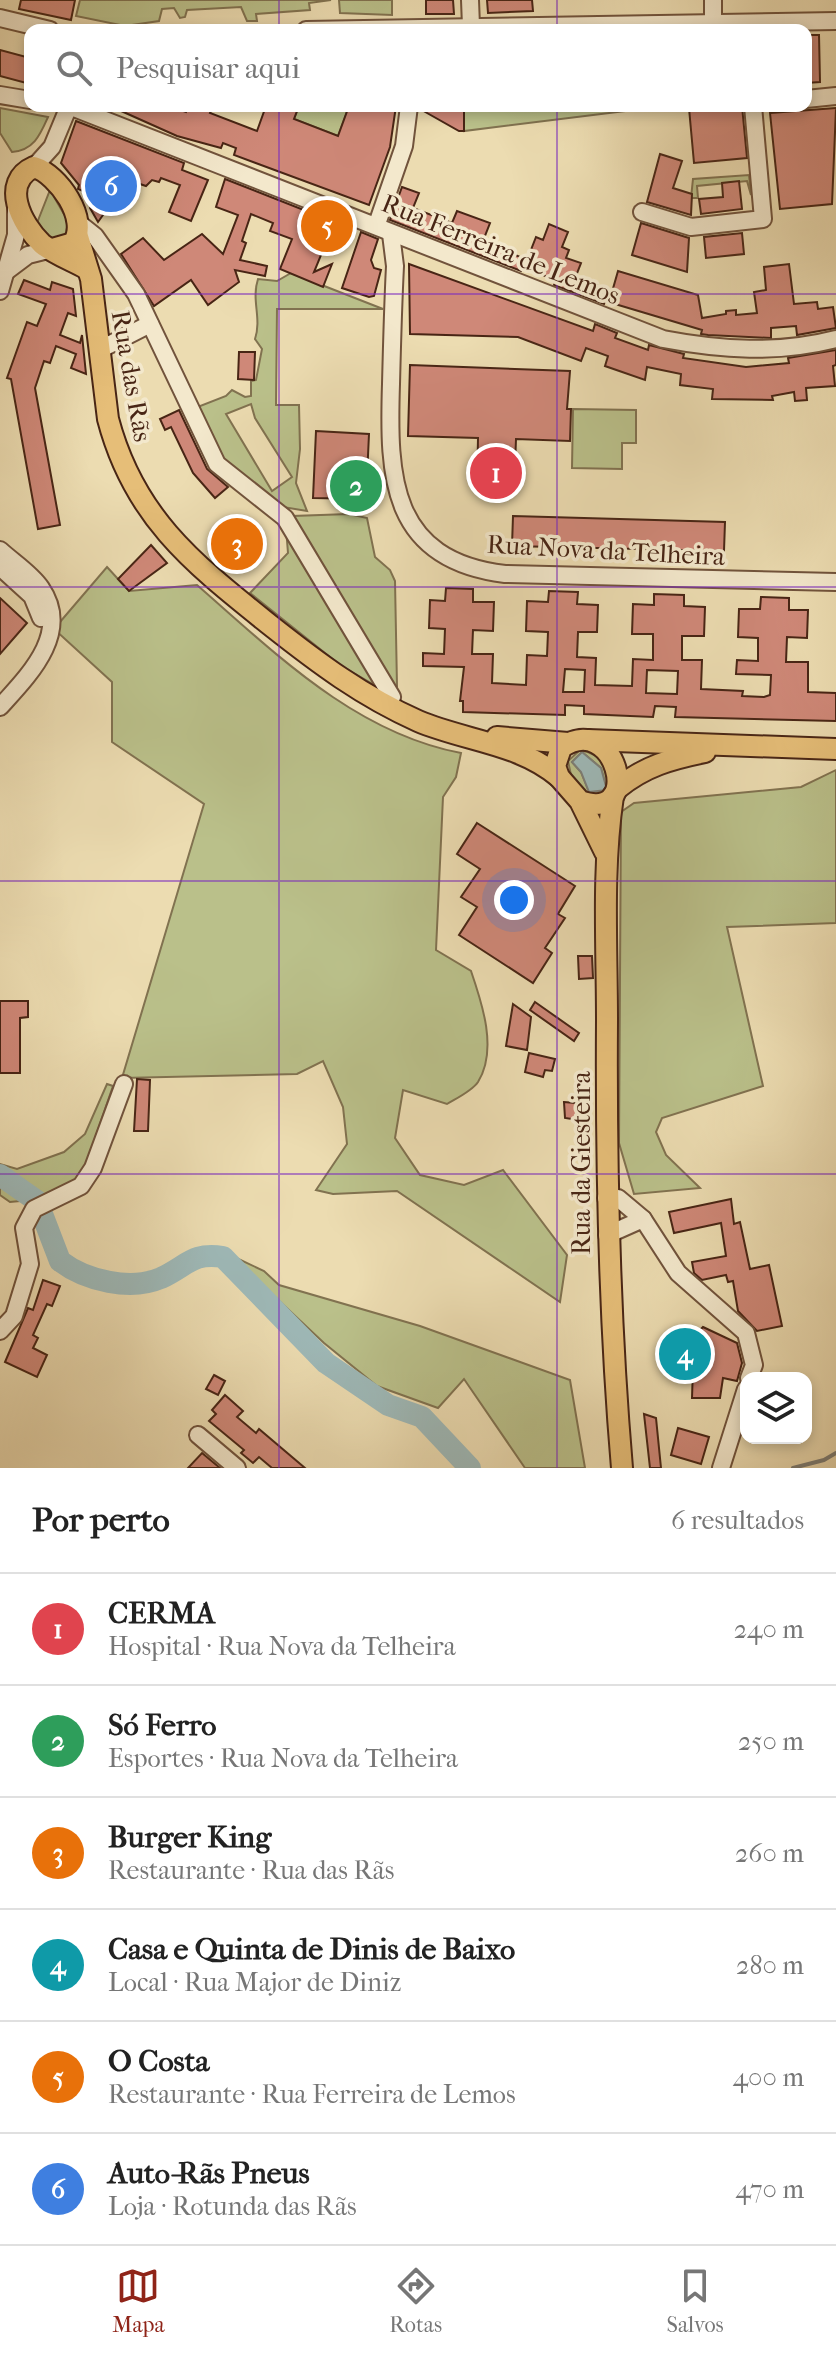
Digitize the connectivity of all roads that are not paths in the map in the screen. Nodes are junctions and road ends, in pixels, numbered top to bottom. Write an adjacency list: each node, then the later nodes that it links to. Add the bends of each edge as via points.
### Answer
1 (470, 0): 7 (street)
2 (713, 0): 5 (street)
3 (0, 18): 6 (street)
4 (836, 21): 5 (street)
5 (713, 22): 8 (street)
6 (25, 24)
7 (471, 24)
8 (592, 24)
9 (0, 95): 12 (street)
10 (836, 96): 11 (street)
11 (812, 98)
12 (24, 99)
13 (67, 112): 17 (street)
14 (84, 112): 21 (street, Rua Ferreira de Lemos)
15 (408, 112): 21 (street)
16 (754, 112): 20 (street, via 763,219 691,227)
17 (36, 172): 18 (main road); 19 (main road, via 15,181); 22 (main road, Rua das Rãs)
18 (0, 173)
19 (9, 193): 24 (main road, via 43,244); 27 (street, via 16,235)
20 (642, 212)
21 (384, 229): 23 (street, Rua Ferreira de Lemos); 25 (street, Rua Nova da Telheira)
22 (79, 230): 24 (main road, via 63,248); 26 (main road, Rua das Rãs); 29 (street, via 95,236 136,294)
23 (423, 246): 25 (street, via 410,248); 30 (street, Rua Ferreira de Lemos, via 663,339 713,349 771,349)
24 (52, 249): 26 (main road); 27 (street, via 28,255)
25 (395, 266): 34 (street, Rua Nova da Telheira, via 391,473 402,506 434,548 464,565 505,574)
26 (87, 269): 31 (main road, Rua das Rãs)
27 (8, 270): 28 (street)
28 (0, 291)
29 (150, 324): 31 (street); 38 (street, via 217,464 285,518 392,697)
30 (836, 339)
31 (99, 350): 38 (main road, Rua das Rãs, via 108,419 122,465 170,540 332,675)
32 (0, 550): 35 (street, via 40,586)
33 (0, 567): 35 (street, via 32,596)
34 (836, 582)
35 (47, 620): 36 (street, via 36,648); 37 (street, via 50,636 41,656)
36 (0, 694)
37 (0, 707)
38 (386, 707): 39 (main road, Rua das Rãs)
39 (461, 734): 40 (main road); 43 (main road, via 514,750)
40 (574, 741): 41 (main road); 43 (main road, via 557,756); 44 (main road, via 596,743 606,751 619,776)
41 (760, 746): 42 (main road); 44 (main road, via 660,761 634,774)
42 (836, 749)
43 (559, 777): 45 (main road)
44 (616, 792): 45 (main road, via 598,805); 46 (main road, Rua da Giesteira)
45 (580, 801): 46 (main road)
46 (606, 856): 48 (main road, Rua da Giesteira)
47 (124, 1084): 51 (street, via 93,1168 81,1186 39,1205 24,1228 30,1264 14,1316)
48 (606, 1198): 49 (street, via 618,1198); 50 (main road, Rua da Giesteira)
49 (643, 1219): 50 (street); 52 (street, via 678,1273 746,1333)
50 (607, 1235): 56 (main road, Rua da Giesteira)
51 (0, 1331)
52 (751, 1372)
53 (740, 1408): 57 (street)
54 (198, 1435): 55 (street)
55 (237, 1468)
56 (622, 1468)
57 (721, 1468)

